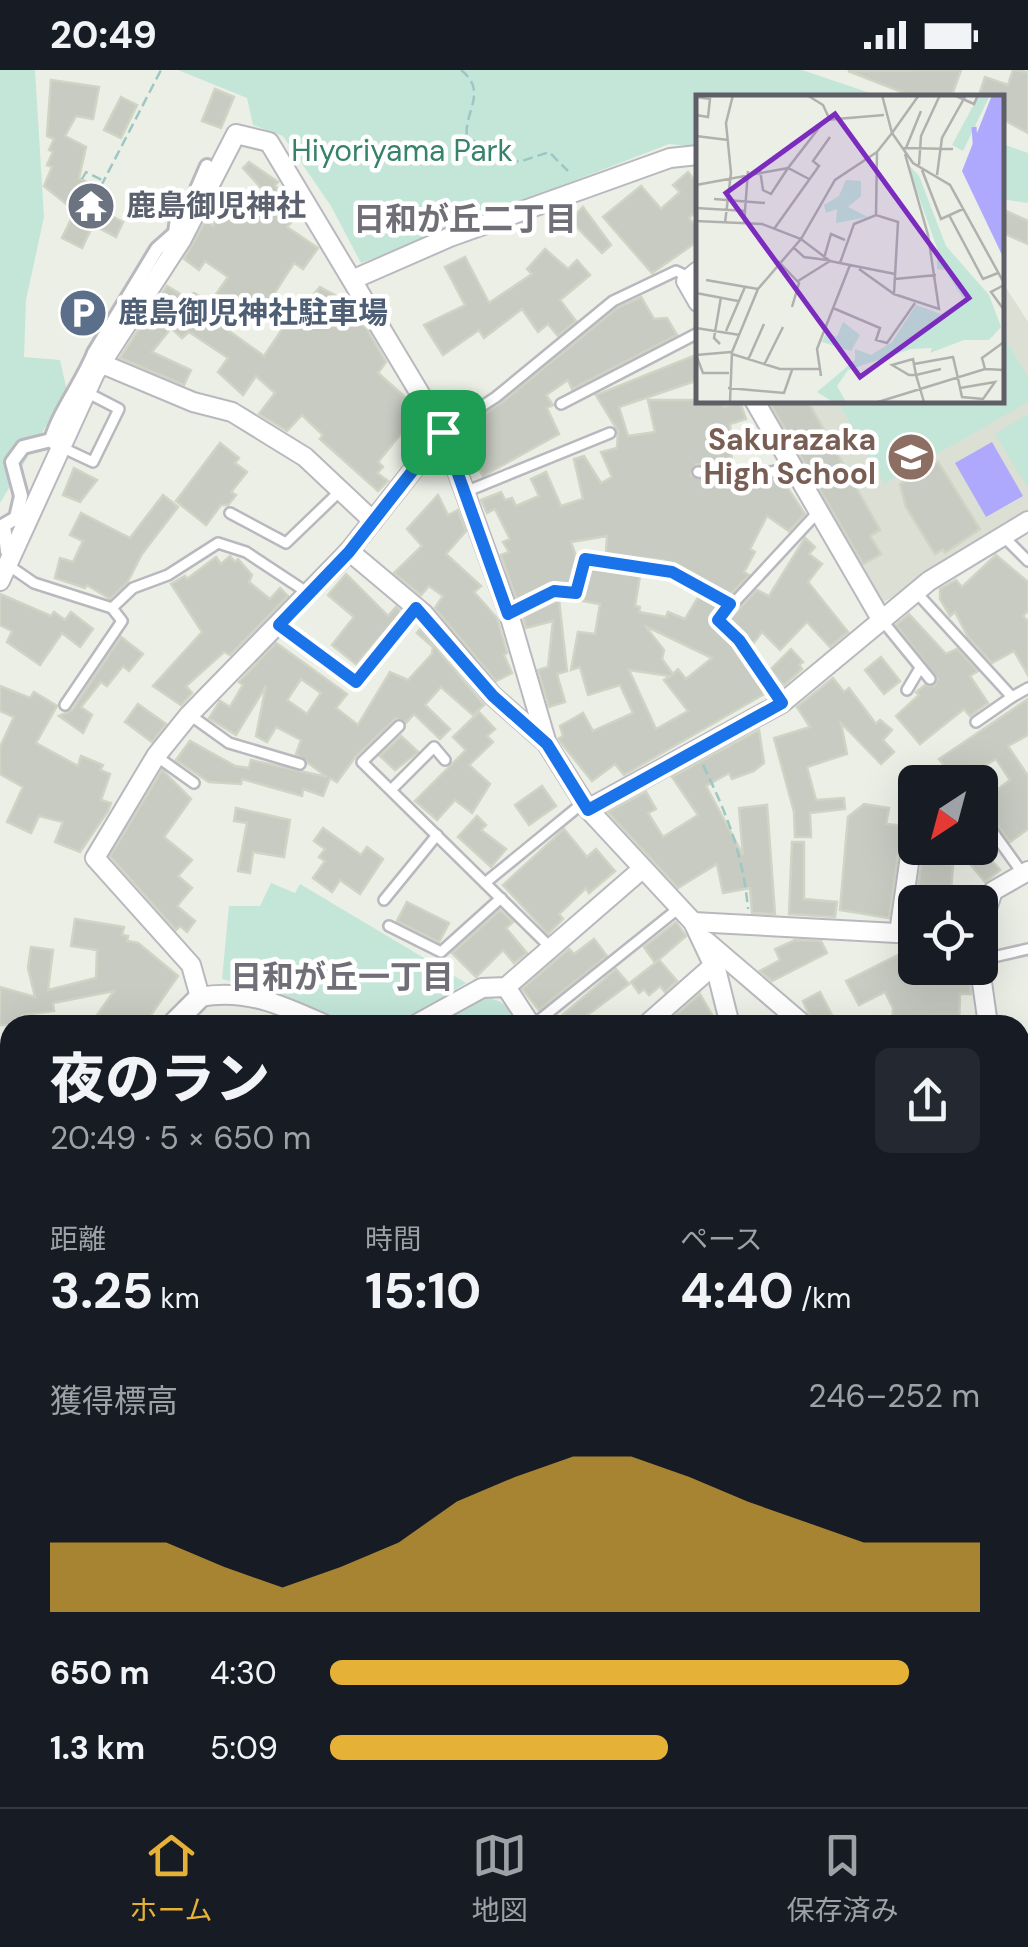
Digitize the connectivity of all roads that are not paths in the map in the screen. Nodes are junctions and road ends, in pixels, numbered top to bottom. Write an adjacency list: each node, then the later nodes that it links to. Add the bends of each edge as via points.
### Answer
1 (696, 156): 4 (street, via 670,158 450,237)
2 (207, 166): 7 (street, via 175,233 157,248)
3 (693, 274): 5 (street, via 686,281); 11 (lane, via 676,272 613,301)
4 (354, 279): 7 (street, via 269,142 236,134 182,239); 11 (street)
5 (696, 298)
6 (696, 333): 10 (lane)
7 (97, 358): 8 (street); 13 (street); 16 (street, via 193,402 232,412 305,457)
8 (86, 392): 13 (street); 13 (lane, via 119,409 93,462)
9 (755, 402): 14 (street)
10 (562, 404)
11 (443, 432): 17 (street); 21 (street)
12 (610, 433): 17 (lane)
13 (56, 444): 22 (street); 22 (street, via 23,447 12,462)
14 (793, 467): 15 (lane, via 749,477); 18 (street)
15 (698, 472)
16 (342, 490): 19 (lane, via 286,543); 21 (street)
17 (465, 492): 32 (street)
18 (818, 512): 29 (lane); 33 (street)
19 (230, 513)
20 (1028, 520): 23 (street)
21 (373, 521): 24 (street)
22 (20, 523): 26 (street)
23 (1002, 536): 25 (lane); 27 (street)
24 (349, 552): 28 (street); 31 (street)
25 (1028, 561)
26 (5, 566): 30 (lane, via 34,583)
27 (916, 592): 33 (street); 39 (lane)
28 (310, 594): 30 (lane, via 246,552 218,542 168,575 133,588); 34 (street)
29 (730, 604): 32 (lane, via 672,572 585,559 576,593 554,591); 40 (lane, via 720,626 739,640)
30 (112, 608): 41 (lane, via 122,621)
31 (416, 608): 34 (lane, via 356,682); 45 (street, via 493,696)
32 (508, 614): 45 (street)
33 (881, 618): 35 (lane); 40 (street)
34 (279, 625): 42 (street)
35 (920, 668): 36 (lane); 38 (lane)
36 (930, 679)
37 (1028, 688): 39 (lane)
38 (908, 690)
39 (1012, 697): 43 (lane)
40 (782, 703): 51 (street)
41 (65, 705)
42 (190, 715): 46 (street); 48 (lane, via 229,743)
43 (976, 722)
44 (399, 726): 50 (lane, via 362,762)
45 (547, 744): 51 (street)
46 (156, 756): 49 (lane); 69 (street, via 96,858 191,965)
47 (445, 760): 50 (lane, via 434,748)
48 (300, 764)
49 (194, 783)
50 (392, 789): 52 (lane)
51 (586, 806): 54 (street); 56 (lane)
52 (437, 835): 56 (lane); 59 (lane)
53 (998, 837): 55 (lane)
54 (641, 870): 60 (street); 63 (street)
55 (1026, 873): 57 (street)
56 (485, 883): 58 (lane)
57 (998, 889)
58 (501, 898): 61 (lane, via 440,952); 63 (lane)
59 (384, 900)
60 (690, 921): 62 (street); 66 (street); 74 (lane); 77 (street)
61 (388, 926)
62 (898, 933)
63 (549, 946): 68 (street)
64 (1028, 949): 65 (lane)
65 (998, 956)
66 (714, 965): 75 (street); 76 (street)
67 (982, 985): 78 (street)
68 (506, 987): 72 (street, via 482,988); 73 (street)
69 (200, 997): 70 (street); 71 (street, via 232,992)
70 (182, 1015)
71 (304, 1015)
72 (433, 1015)
73 (525, 1015)
74 (547, 1015)
75 (658, 1015)
76 (727, 1015)
77 (793, 1015)
78 (987, 1015)

